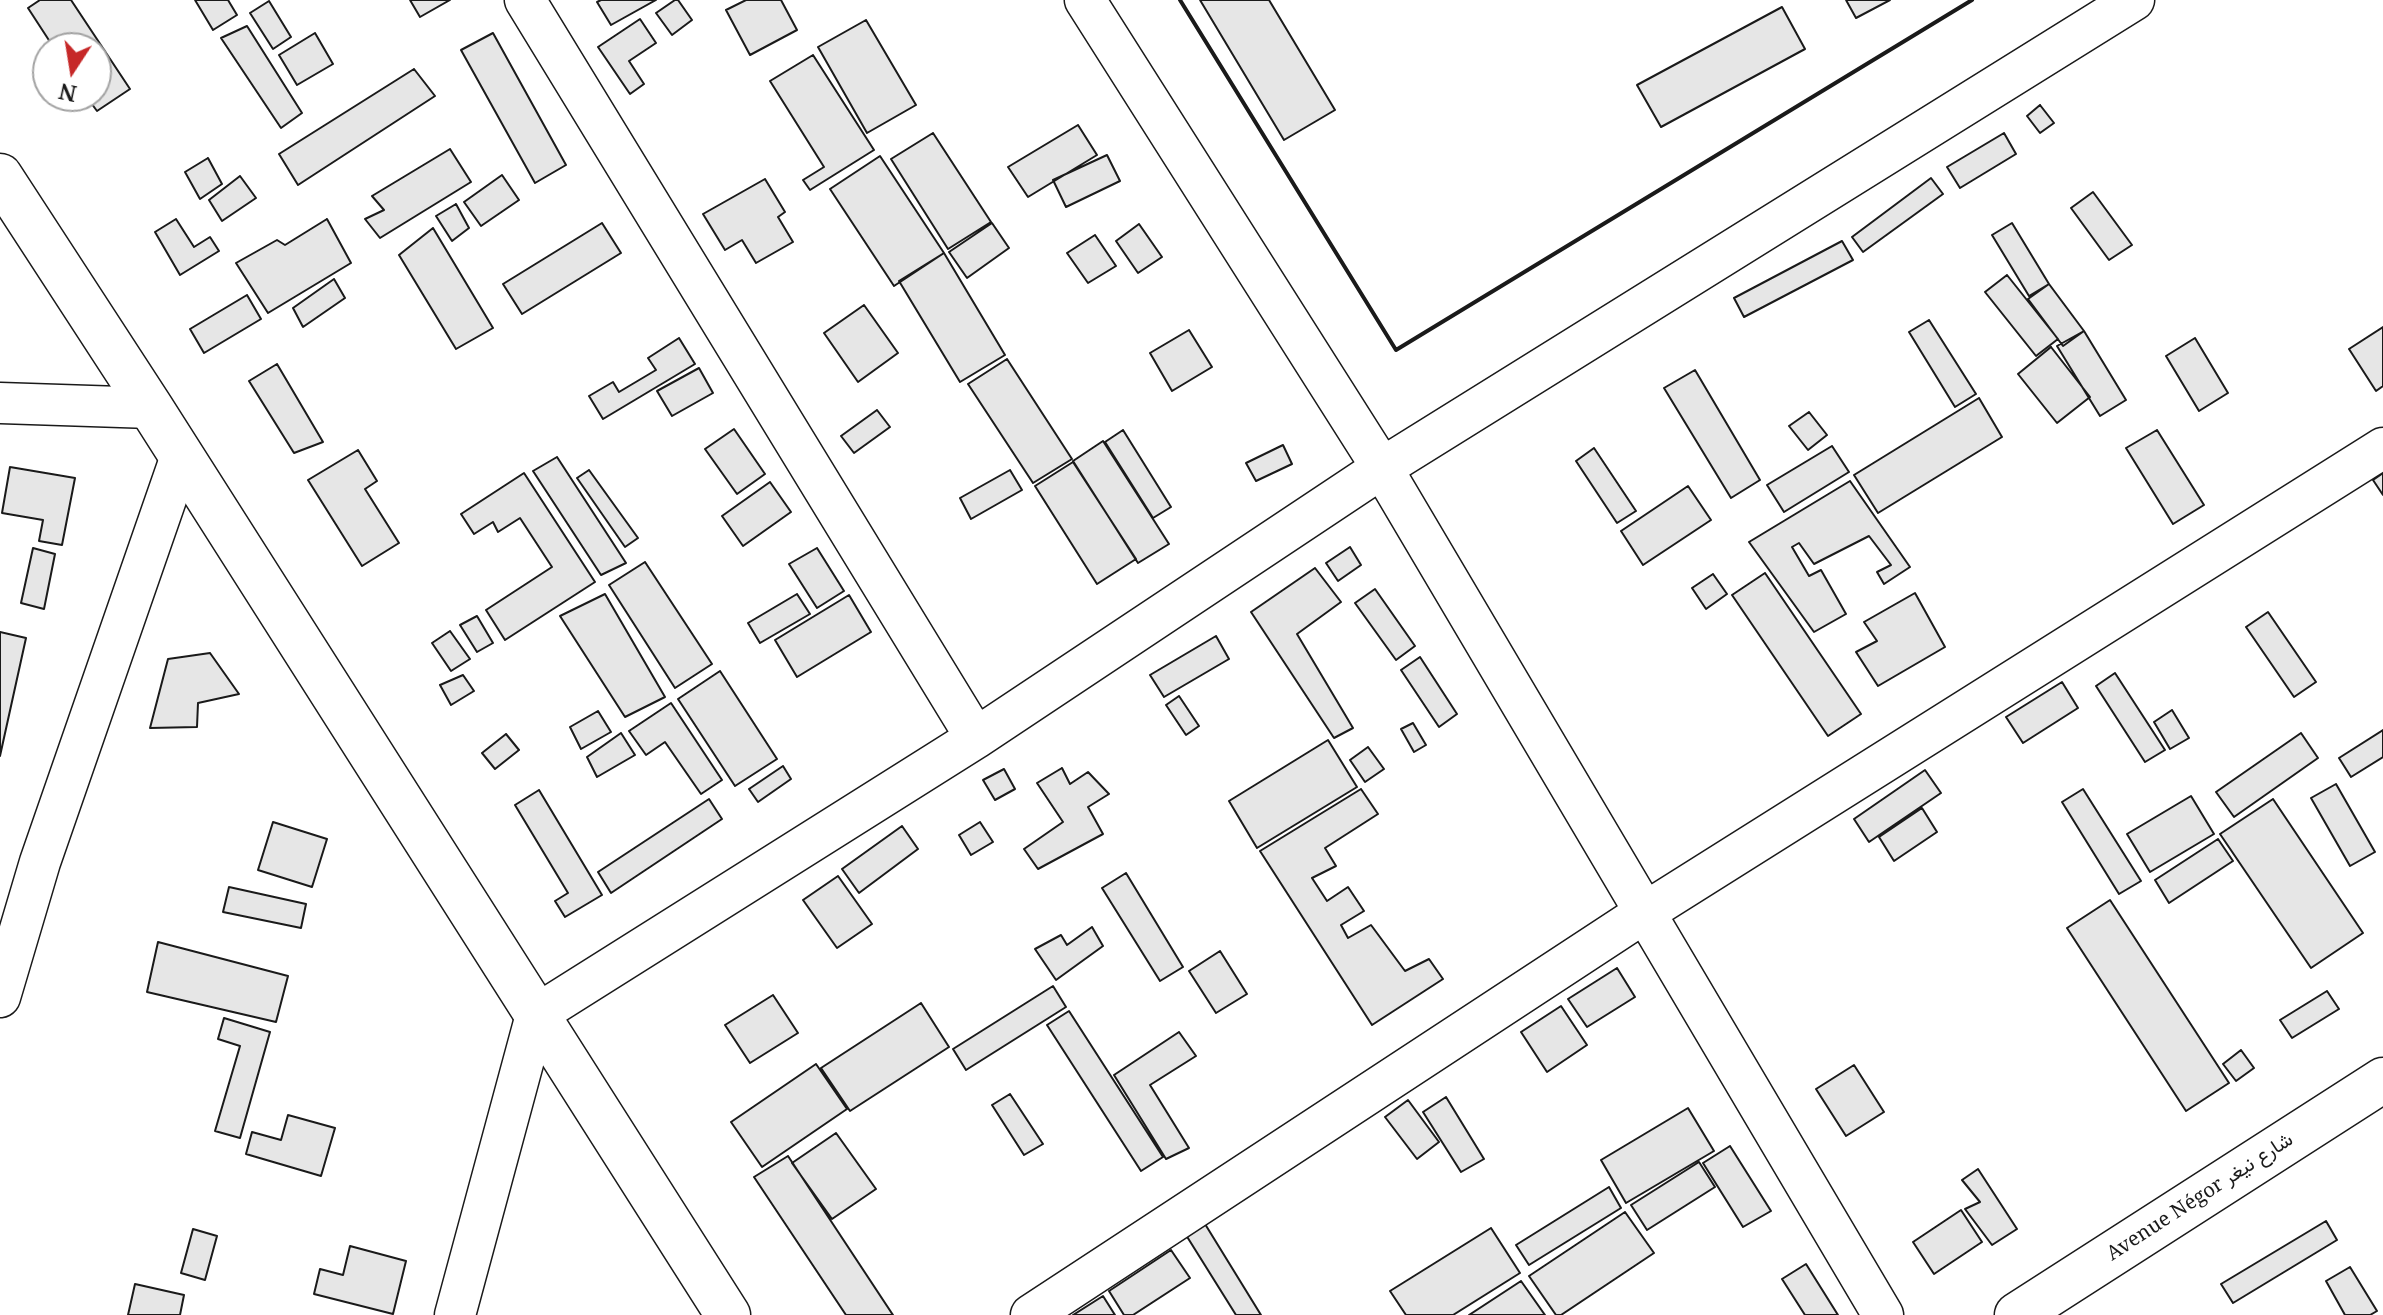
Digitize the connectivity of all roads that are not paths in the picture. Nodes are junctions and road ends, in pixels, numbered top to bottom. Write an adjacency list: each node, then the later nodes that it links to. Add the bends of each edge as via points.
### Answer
1 (525, 0): 10 (street)
2 (1085, 0): 9 (street)
3 (2134, 0): 9 (street)
4 (0, 176): 6 (street)
5 (0, 403): 6 (street)
6 (151, 408): 8 (street)
7 (2383, 448): 11 (street)
8 (181, 456): 12 (street, via 40,862); 13 (street)
9 (1382, 468): 10 (street); 11 (street)
10 (976, 738): 13 (street)
11 (1644, 913): 17 (street); 18 (street)
12 (0, 997)
13 (536, 1015): 15 (street); 16 (street)
14 (2383, 1080): 19 (street, Avenue Négor شارع نيغر)
15 (455, 1315)
16 (728, 1315)
17 (1031, 1315)
18 (1883, 1315)
19 (2017, 1315)

